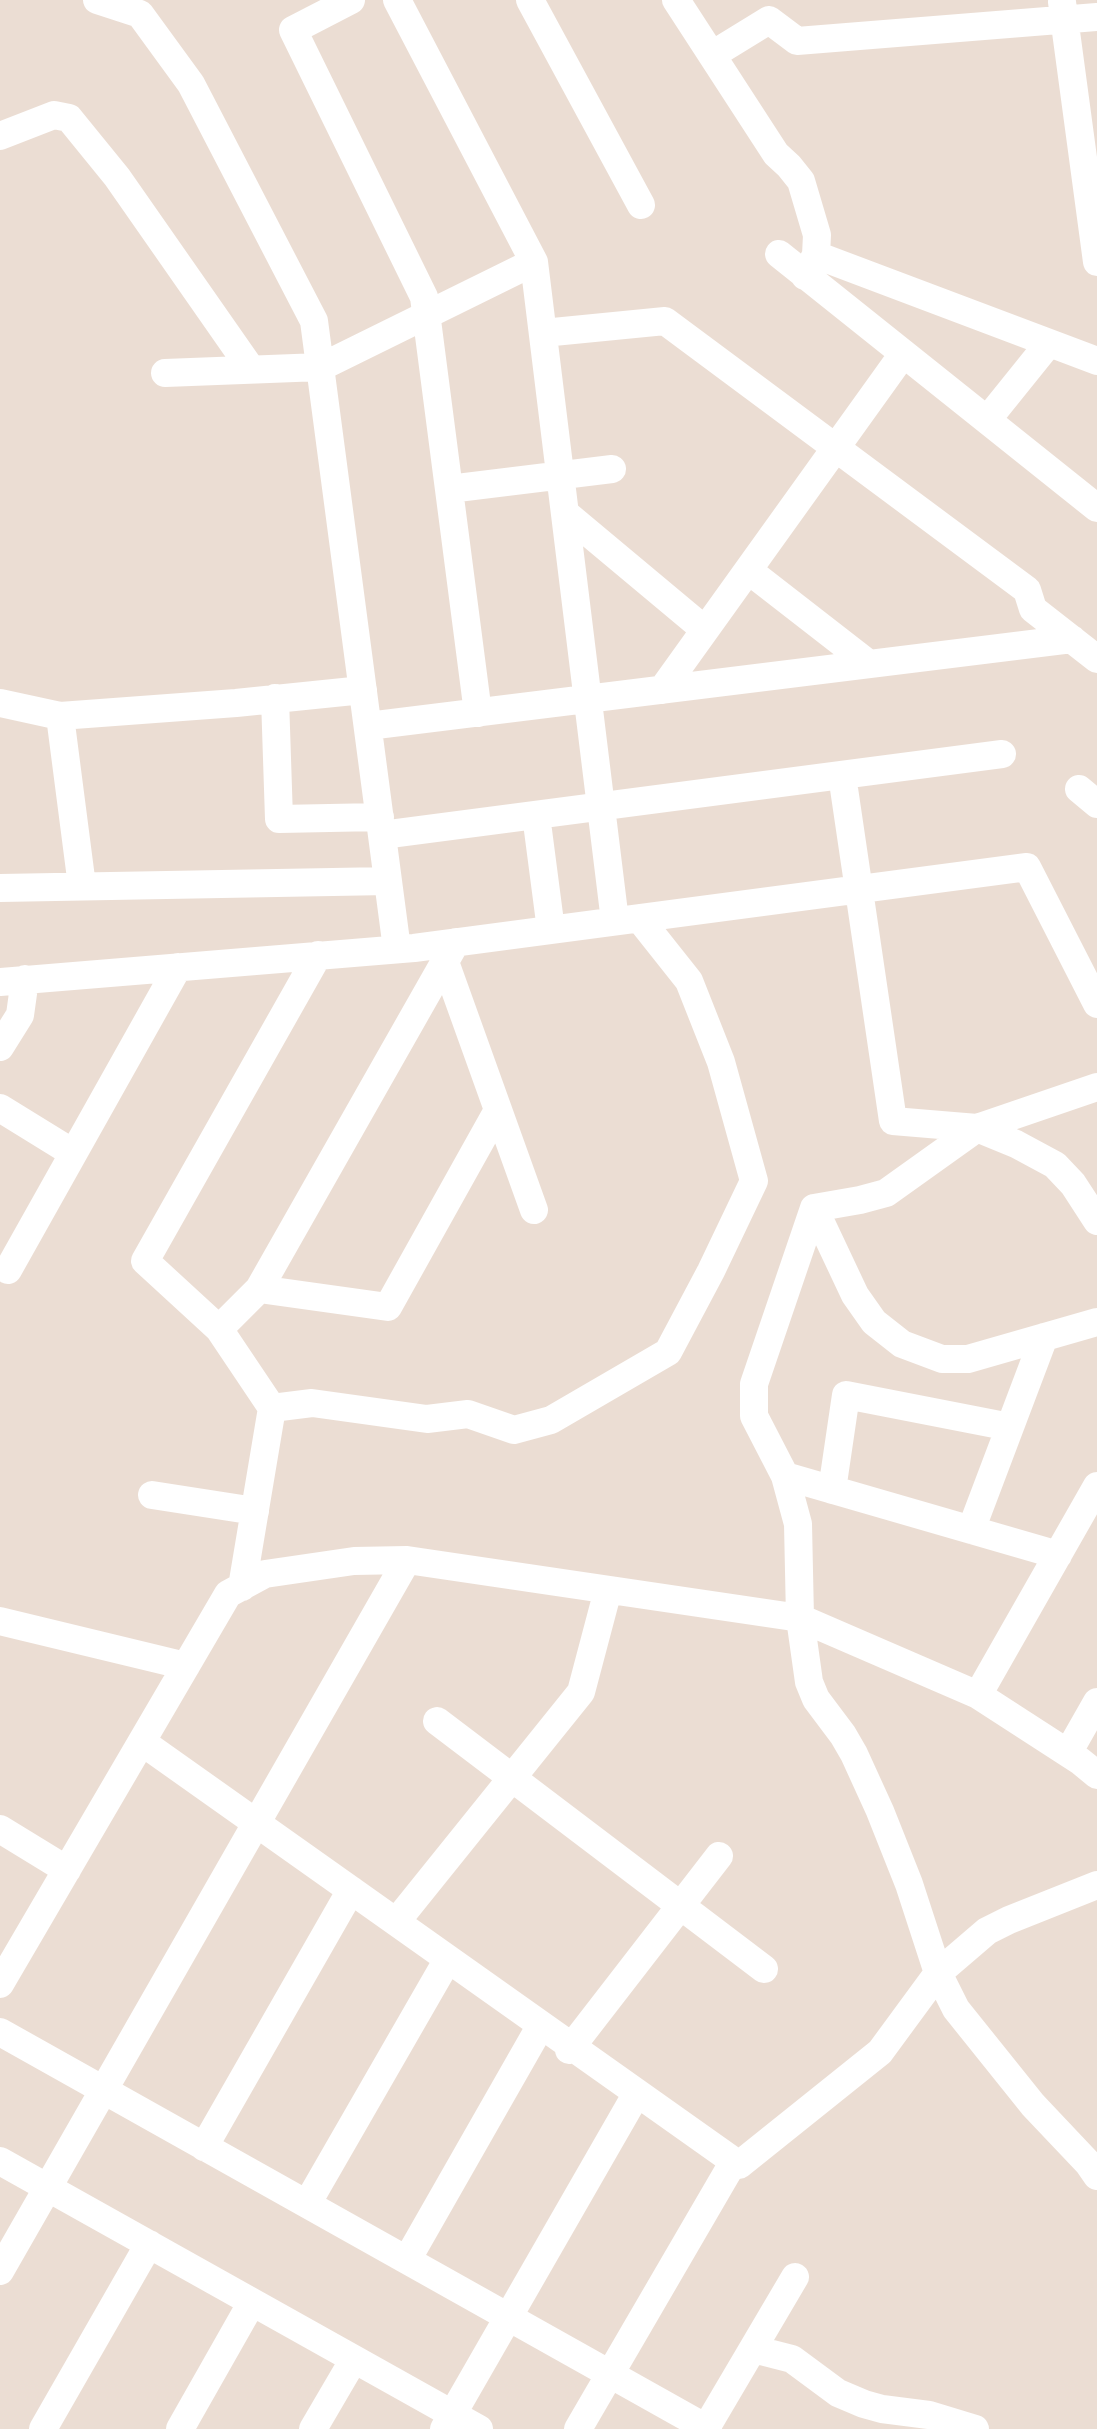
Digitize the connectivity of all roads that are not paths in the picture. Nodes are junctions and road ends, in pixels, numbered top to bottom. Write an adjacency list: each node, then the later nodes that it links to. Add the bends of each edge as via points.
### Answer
1 (97, 0): 23 (street, via 140,14 191,84 314,321)
2 (351, 0): 18 (street, via 293,30 424,297)
3 (397, 0): 15 (street)
4 (530, 0): 13 (street)
5 (676, 0): 9 (street)
6 (770, 10): 7 (street, via 797,41); 9 (street)
7 (1063, 10): 8 (street); 10 (street)
8 (1097, 17)
9 (712, 55): 17 (street, via 776,154 801,181 817,235)
10 (1087, 116): 12 (street)
11 (0, 136): 24 (street, via 54,115 69,118 117,177)
12 (1091, 180): 16 (street)
13 (641, 205)
14 (778, 254): 17 (street)
15 (534, 262): 18 (street); 19 (street)
16 (1097, 262)
17 (810, 265): 20 (street); 21 (street)
18 (427, 314): 23 (street); 30 (street)
19 (543, 333): 27 (street, via 665,321); 29 (street)
20 (1049, 343): 22 (street); 26 (street)
21 (903, 354): 26 (street); 27 (street)
22 (1097, 361)
23 (321, 367): 24 (street); 38 (street)
24 (251, 369): 25 (street)
25 (165, 373)
26 (987, 420): 31 (street)
27 (836, 448): 33 (street); 35 (street, via 1027,590 1033,609)
28 (612, 469): 29 (street)
29 (560, 476): 30 (street); 32 (street)
30 (449, 489): 43 (street)
31 (1097, 508)
32 (565, 513): 34 (street); 41 (street)
33 (748, 570): 34 (street); 37 (street)
34 (705, 630): 39 (street)
35 (1072, 639): 36 (street); 37 (street)
36 (1097, 659)
37 (869, 664): 39 (street)
38 (363, 690): 40 (street); 45 (street)
39 (662, 690): 41 (street)
40 (275, 698): 44 (street); 50 (street, via 279,819)
41 (588, 699): 43 (street); 48 (street)
42 (0, 703): 44 (street)
43 (478, 712): 45 (street)
44 (60, 716): 52 (street)
45 (368, 726): 50 (street)
46 (1002, 754): 47 (street)
47 (842, 775): 48 (street); 54 (street)
48 (601, 806): 49 (street); 55 (street)
49 (536, 815): 50 (street); 56 (street)
50 (381, 826): 51 (street)
51 (388, 881): 52 (street); 57 (street)
52 (82, 886): 53 (street)
53 (0, 888)
54 (859, 889): 55 (street); 62 (street, via 1027,867); 67 (street, via 893,1121)
55 (627, 919): 56 (street); 77 (street, via 689,981 721,1062 754,1181 668,1352 551,1420 514,1431 468,1414 427,1419 312,1403)
56 (551, 930): 58 (street)
57 (397, 949): 58 (street); 59 (street)
58 (450, 952): 66 (street); 73 (street)
59 (318, 955): 60 (street); 75 (street, via 145,1261)
60 (177, 967): 61 (street); 68 (street)
61 (13, 981): 63 (street, via 20,1014)
62 (1097, 1004)
63 (0, 1047)
64 (1097, 1087): 67 (street)
65 (0, 1108): 68 (street)
66 (498, 1110): 70 (street); 73 (street, via 388,1307)
67 (977, 1128): 69 (street, via 886,1192); 71 (street, via 1055,1165)
68 (74, 1153): 72 (street)
69 (814, 1208): 76 (street, via 855,1295 874,1322 902,1344 942,1359 968,1359); 79 (street, via 754,1384 754,1416)
70 (534, 1210)
71 (1097, 1221)
72 (8, 1270)
73 (259, 1289): 75 (street)
74 (1097, 1322): 76 (street)
75 (219, 1329): 77 (street)
76 (1044, 1337): 78 (street)
77 (272, 1408): 83 (street)
78 (1010, 1427): 81 (street, via 846,1395); 84 (street)
79 (785, 1476): 81 (street); 89 (street, via 798,1524)
80 (1097, 1486): 85 (street)
81 (831, 1490): 84 (street)
82 (152, 1495): 83 (street)
83 (255, 1511): 87 (street)
84 (971, 1530): 85 (street)
85 (1058, 1555): 92 (street)
86 (407, 1560): 87 (street, via 354,1561 265,1574); 88 (street); 98 (street)
87 (242, 1587): 91 (street, via 228,1594)
88 (608, 1590): 89 (street); 97 (street, via 581,1692)
89 (800, 1618): 92 (street); 108 (street, via 816,1699 854,1754 880,1811)
90 (0, 1621): 91 (street)
91 (186, 1666): 95 (street)
92 (978, 1695): 96 (street)
93 (1097, 1702): 96 (street)
94 (437, 1721): 97 (street)
95 (142, 1742): 98 (street); 101 (street)
96 (1085, 1761)
97 (512, 1778): 104 (street); 105 (street)
98 (256, 1823): 103 (street); 113 (street)
99 (0, 1829): 101 (street)
100 (719, 1856): 104 (street)
101 (67, 1870): 109 (street)
102 (1097, 1885): 108 (street, via 987,1931)
103 (351, 1890): 105 (street); 115 (street)
104 (681, 1906): 107 (street); 112 (street)
105 (396, 1922): 106 (street)
106 (448, 1959): 110 (street); 120 (street)
107 (764, 1969)
108 (938, 1974): 117 (street, via 880,2052 739,2165); 118 (street, via 956,2009 1033,2105)
109 (0, 1984)
110 (541, 2025): 112 (street); 122 (street)
111 (0, 2032): 113 (street)
112 (570, 2049): 114 (street)
113 (103, 2090): 115 (street); 119 (street)
114 (637, 2093): 117 (street); 126 (street)
115 (204, 2147): 120 (street)
116 (0, 2161): 119 (street)
117 (734, 2161): 129 (street)
118 (1097, 2176)
119 (48, 2187): 121 (street); 123 (street)
120 (307, 2204): 122 (street)
121 (149, 2244): 125 (street); 132 (street)
122 (407, 2260): 126 (street)
123 (0, 2271)
124 (795, 2277): 127 (street)
125 (252, 2302): 128 (street); 133 (street)
126 (508, 2317): 129 (street); 130 (street)
127 (753, 2349): 131 (street); 137 (street, via 792,2359 838,2393 864,2404 929,2415)
128 (354, 2359): 130 (street); 134 (street)
129 (610, 2374): 131 (street); 136 (street)
130 (449, 2422): 135 (street)
131 (707, 2428)
132 (43, 2429)
133 (180, 2429)
134 (313, 2429)
135 (479, 2429)
136 (578, 2429)
137 (975, 2429)

